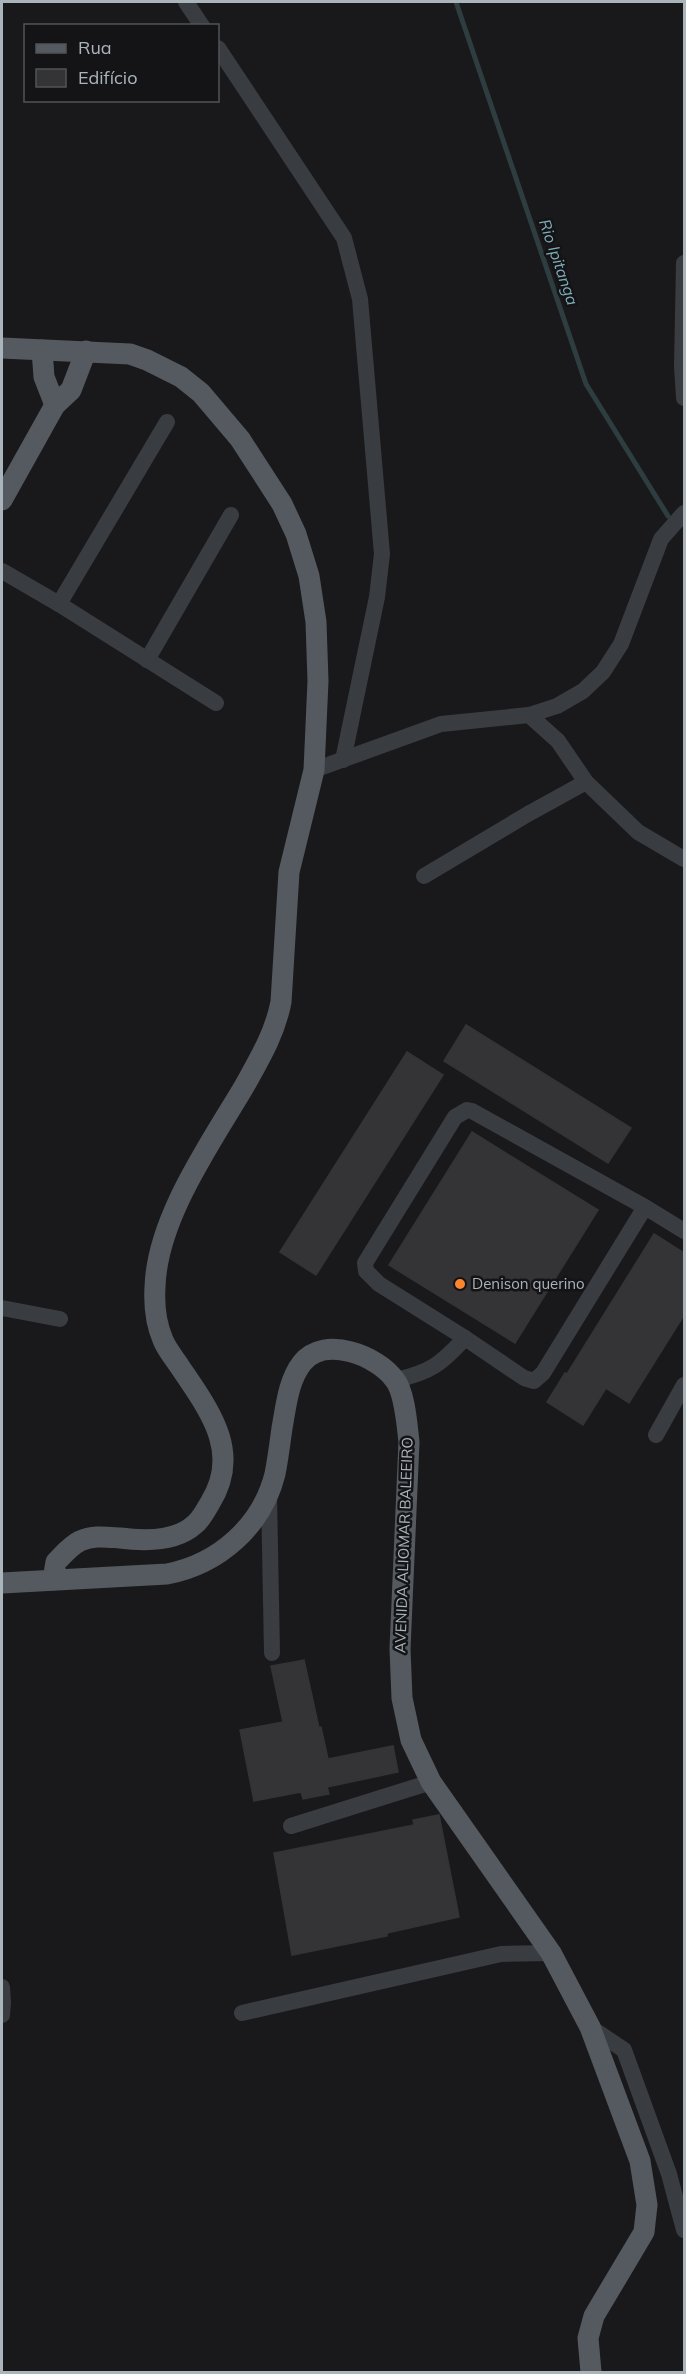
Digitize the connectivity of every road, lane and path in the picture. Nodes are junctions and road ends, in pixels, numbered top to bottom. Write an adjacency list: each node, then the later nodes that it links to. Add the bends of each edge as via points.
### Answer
1 (186, 2): 2 (street)
2 (201, 24)
3 (219, 50): 19 (street, via 344,238 360,299 382,554 377,597)
4 (684, 263): 8 (street)
5 (2, 348): 6 (main road)
6 (42, 351): 7 (main road); 9 (main road, via 44,377)
7 (86, 351): 9 (main road, via 71,390); 20 (main road, via 130,354 181,377 208,401 240,439 282,504 309,576 316,622)
8 (684, 398)
9 (55, 405): 11 (main road)
10 (167, 422): 15 (street)
11 (2, 500)
12 (684, 513): 18 (street, via 661,539 621,644 603,672 583,691 557,706)
13 (231, 515): 16 (street)
14 (2, 571): 15 (street)
15 (59, 604): 16 (street)
16 (147, 660): 17 (street)
17 (216, 703)
18 (529, 715): 19 (street, via 441,724); 21 (street, via 558,741)
19 (342, 760): 20 (street)
20 (314, 770): 33 (main road, via 289,872 277,1023 165,1231 155,1281 154,1300 163,1341 215,1424 222,1443 224,1475 194,1526 167,1538 99,1536 81,1541)
21 (586, 783): 22 (street, via 638,832); 23 (street)
22 (684, 859)
23 (424, 876)
24 (645, 1207): 25 (street); 28 (street, via 539,1378 529,1381); 28 (street, via 472,1110 461,1111 365,1263 371,1278)
25 (684, 1231)
26 (2, 1308): 27 (street)
27 (60, 1319)
28 (465, 1338): 29 (street, via 440,1365)
29 (396, 1380): 32 (main road, via 370,1360 338,1350 315,1353 303,1362 287,1399); 36 (main road, AVENIDA ALIOMAR BALEEIRO, via 409,1442 400,1649 402,1698 411,1740)
30 (684, 1385): 31 (street)
31 (656, 1436)
32 (269, 1490): 33 (main road, via 246,1530 214,1558 197,1565 167,1574); 35 (street)
33 (60, 1569): 34 (main road, via 30,1581)
34 (2, 1583)
35 (272, 1653)
36 (431, 1782): 37 (street); 38 (main road, AVENIDA ALIOMAR BALEEIRO)
37 (291, 1826)
38 (550, 1953): 40 (street, via 501,1954); 42 (main road, AVENIDA ALIOMAR BALEEIRO)
39 (2, 1987): 41 (street)
40 (242, 2013)
41 (2, 2015)
42 (590, 2027): 43 (street, via 624,2050 669,2174); 44 (main road, AVENIDA ALIOMAR BALEEIRO, via 640,2161 647,2218 644,2232 594,2316 587,2348)
43 (684, 2230)
44 (591, 2373)

